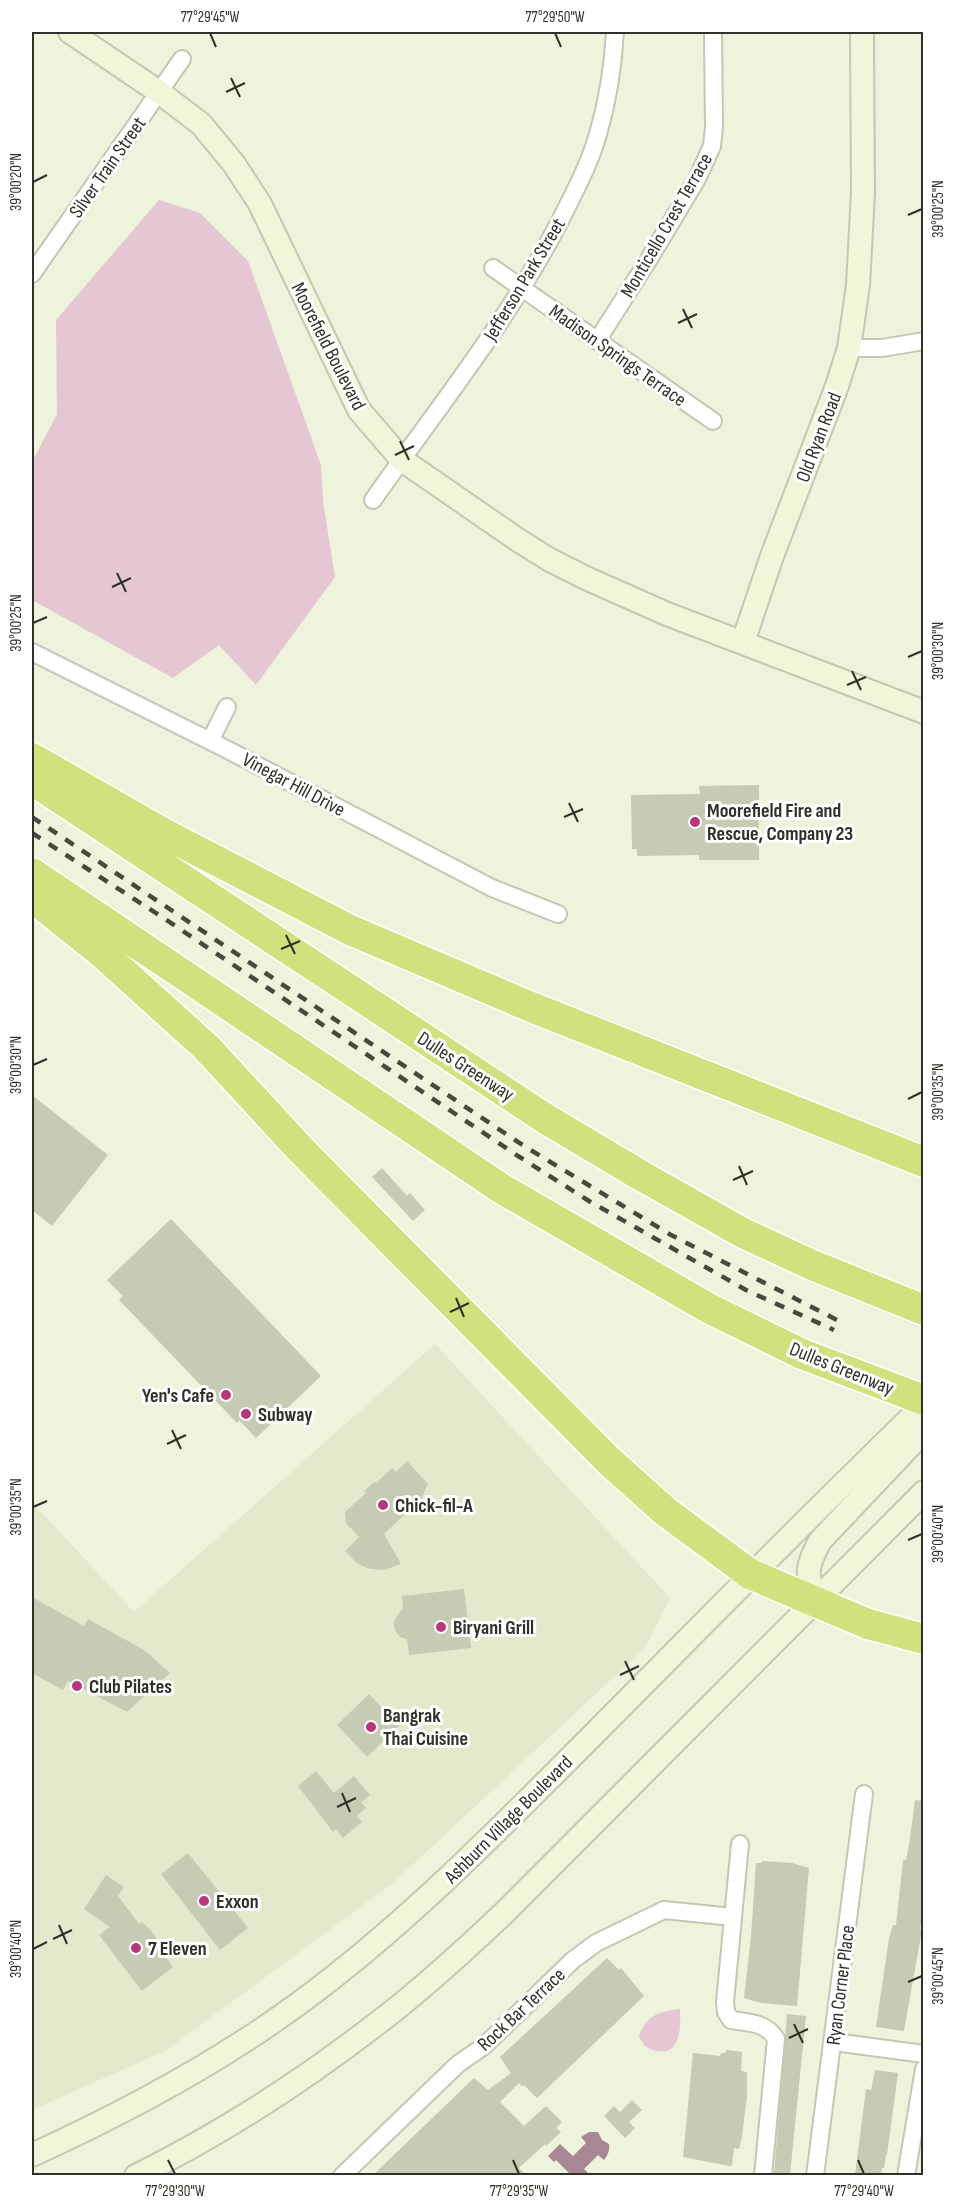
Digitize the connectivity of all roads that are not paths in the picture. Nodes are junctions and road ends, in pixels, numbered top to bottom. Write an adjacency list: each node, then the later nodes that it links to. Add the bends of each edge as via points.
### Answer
1 (70, 32): 6 (main road, Moorefield Boulevard)
2 (615, 32): 9 (street, Jefferson Park Street, via 611,81 598,136 575,192)
3 (713, 32): 10 (street, Monticello Crest Terrace, via 712,147 650,259)
4 (862, 32): 12 (main road, Old Ryan Road, via 863,193 858,285)
5 (182, 59): 6 (street, Silver Train Street)
6 (159, 92): 8 (street, Silver Train Street); 14 (main road, Moorefield Boulevard, via 201,124 234,164 260,204 359,410)
7 (493, 268): 9 (street, Madison Springs Terrace)
8 (32, 274)
9 (522, 288): 10 (street, Madison Springs Terrace); 14 (street, Jefferson Park Street, via 494,334)
10 (597, 340): 13 (street, Madison Springs Terrace)
11 (924, 341): 12 (street, via 882,348)
12 (849, 348): 16 (main road, Old Ryan Road)
13 (713, 421)
14 (402, 460): 15 (street, Jefferson Park Street); 16 (main road, Moorefield Boulevard, via 550,560 667,614)
15 (373, 500)
16 (743, 642): 19 (main road)
17 (32, 652): 20 (street, Vinegar Hill Drive)
18 (227, 707): 20 (street)
19 (924, 712)
20 (210, 741): 25 (street, Vinegar Hill Drive, via 492,888)
21 (32, 758): 26 (highway, via 165,834 350,930 531,1007)
22 (32, 780): 27 (highway, Dulles Greenway, via 546,1119 640,1175 743,1233)
23 (32, 873): 28 (highway, Dulles Greenway, via 502,1189 710,1309 802,1354)
24 (32, 897): 31 (highway, via 102,953 207,1048 300,1150 609,1461 666,1512)
25 (558, 914)
26 (924, 1162)
27 (924, 1310)
28 (924, 1402): 31 (main road, Ashburn Village Boulevard)
29 (917, 1438): 32 (main road, via 820,1540 808,1562)
30 (924, 1492): 32 (main road)
31 (750, 1574): 32 (highway); 40 (main road, Ashburn Village Boulevard, via 481,1847 347,1967 228,2052 102,2123)
32 (815, 1601): 33 (highway, via 868,1624); 41 (main road, via 504,1913 409,1998 276,2095)
33 (924, 1639)
34 (864, 1794): 37 (street, Ryan Corner Place)
35 (740, 1844): 36 (street)
36 (733, 1917): 42 (street, Rock Bar Terrace, via 664,1910 596,1943 573,1960 484,2046 458,2064); 43 (street, via 726,2012 731,2020 771,2030 776,2039)
37 (834, 2042): 38 (street); 44 (street, Ryan Corner Place)
38 (924, 2054)
39 (924, 2069): 45 (street)
40 (32, 2155)
41 (136, 2175)
42 (342, 2175)
43 (762, 2175)
44 (815, 2175)
45 (906, 2175)

